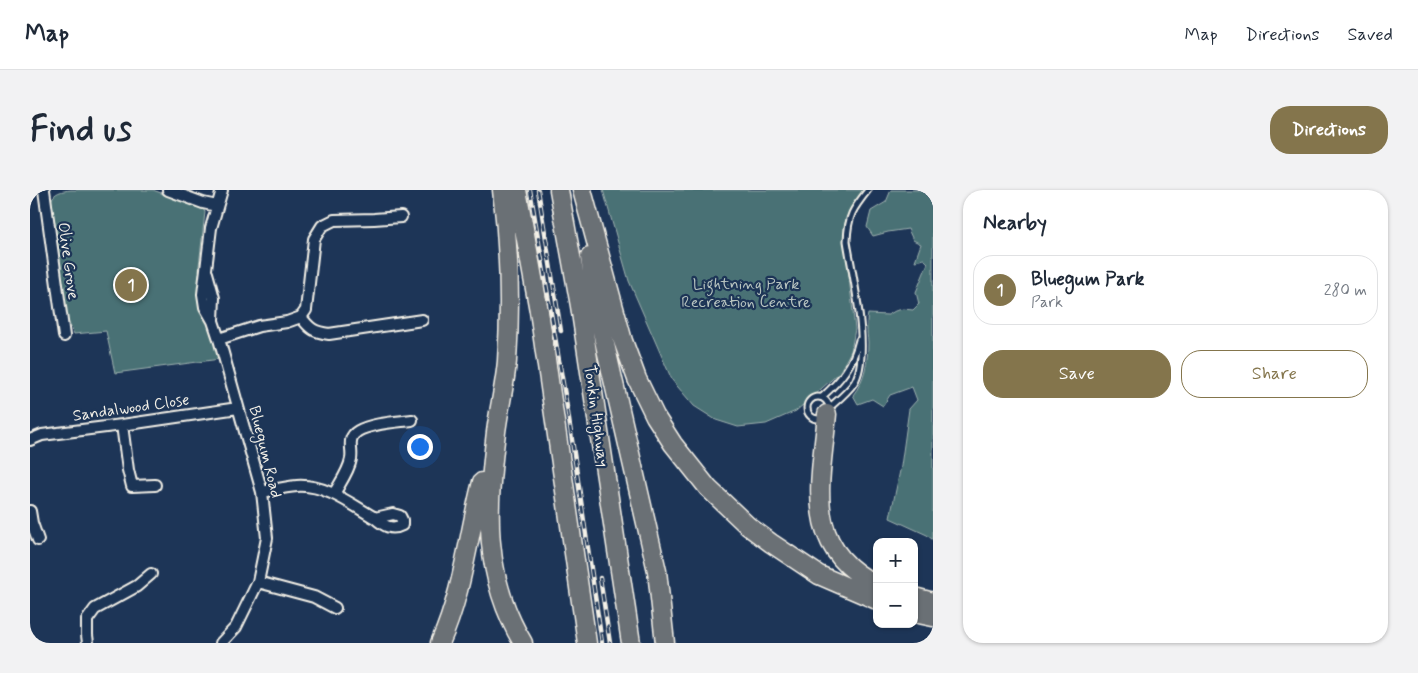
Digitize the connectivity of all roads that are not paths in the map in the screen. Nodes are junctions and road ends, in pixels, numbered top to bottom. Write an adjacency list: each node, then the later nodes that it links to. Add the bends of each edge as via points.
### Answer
1 (44, 190): 14 (street, Olive Grove)
2 (168, 190): 9 (street)
3 (222, 190): 9 (street, Bluegum Road)
4 (502, 190): 21 (highway, via 510,294 506,364)
5 (517, 190): 42 (highway, via 539,311)
6 (559, 190): 43 (highway, Tonkin Highway, via 580,306)
7 (581, 190): 32 (highway, via 623,341 637,379 673,444 708,488 748,526 819,575); 44 (highway, via 597,308 657,571)
8 (868, 190): 13 (lane, via 853,209 847,241)
9 (216, 206): 15 (street, Bluegum Road, via 203,294 205,307)
10 (400, 217): 11 (street, via 334,220 322,226 314,239 306,310)
11 (301, 317): 12 (street, via 317,332 329,334); 15 (street)
12 (422, 320)
13 (861, 331): 16 (lane, via 856,354 845,373); 18 (lane, via 861,361 855,382)
14 (64, 336)
15 (219, 338): 17 (street, Bluegum Road)
16 (822, 397): 18 (lane, via 828,401); 18 (lane, via 809,401 806,407 808,414 814,419 822,419)
17 (238, 408): 20 (street, Sandalwood Close); 24 (street, Bluegum Road)
18 (828, 411): 31 (highway, via 820,506 826,535 843,561)
19 (412, 420): 25 (street, via 357,432 350,442 352,457 349,466)
20 (122, 425): 22 (street, Sandalwood Close, via 42,435); 23 (street, via 132,486)
21 (496, 436): 40 (highway, via 481,484 459,588); 41 (highway, via 489,532 502,597)
22 (30, 440)
23 (156, 485)
24 (262, 492): 25 (street, via 298,486); 30 (street, Bluegum Road, via 267,538)
25 (334, 494): 27 (street)
26 (30, 511): 28 (street)
27 (375, 518)
28 (38, 540)
29 (151, 574): 38 (street, via 137,586 94,609 87,620)
30 (258, 582): 35 (street, via 314,597); 39 (street, Bluegum Road, via 236,627)
31 (874, 583)
32 (873, 598)
33 (918, 599): 34 (highway)
34 (933, 602)
35 (335, 608)
36 (918, 614): 37 (highway)
37 (933, 617)
38 (88, 643)
39 (221, 643)
40 (440, 643)
41 (523, 643)
42 (587, 643)
43 (631, 643)
44 (665, 643)

